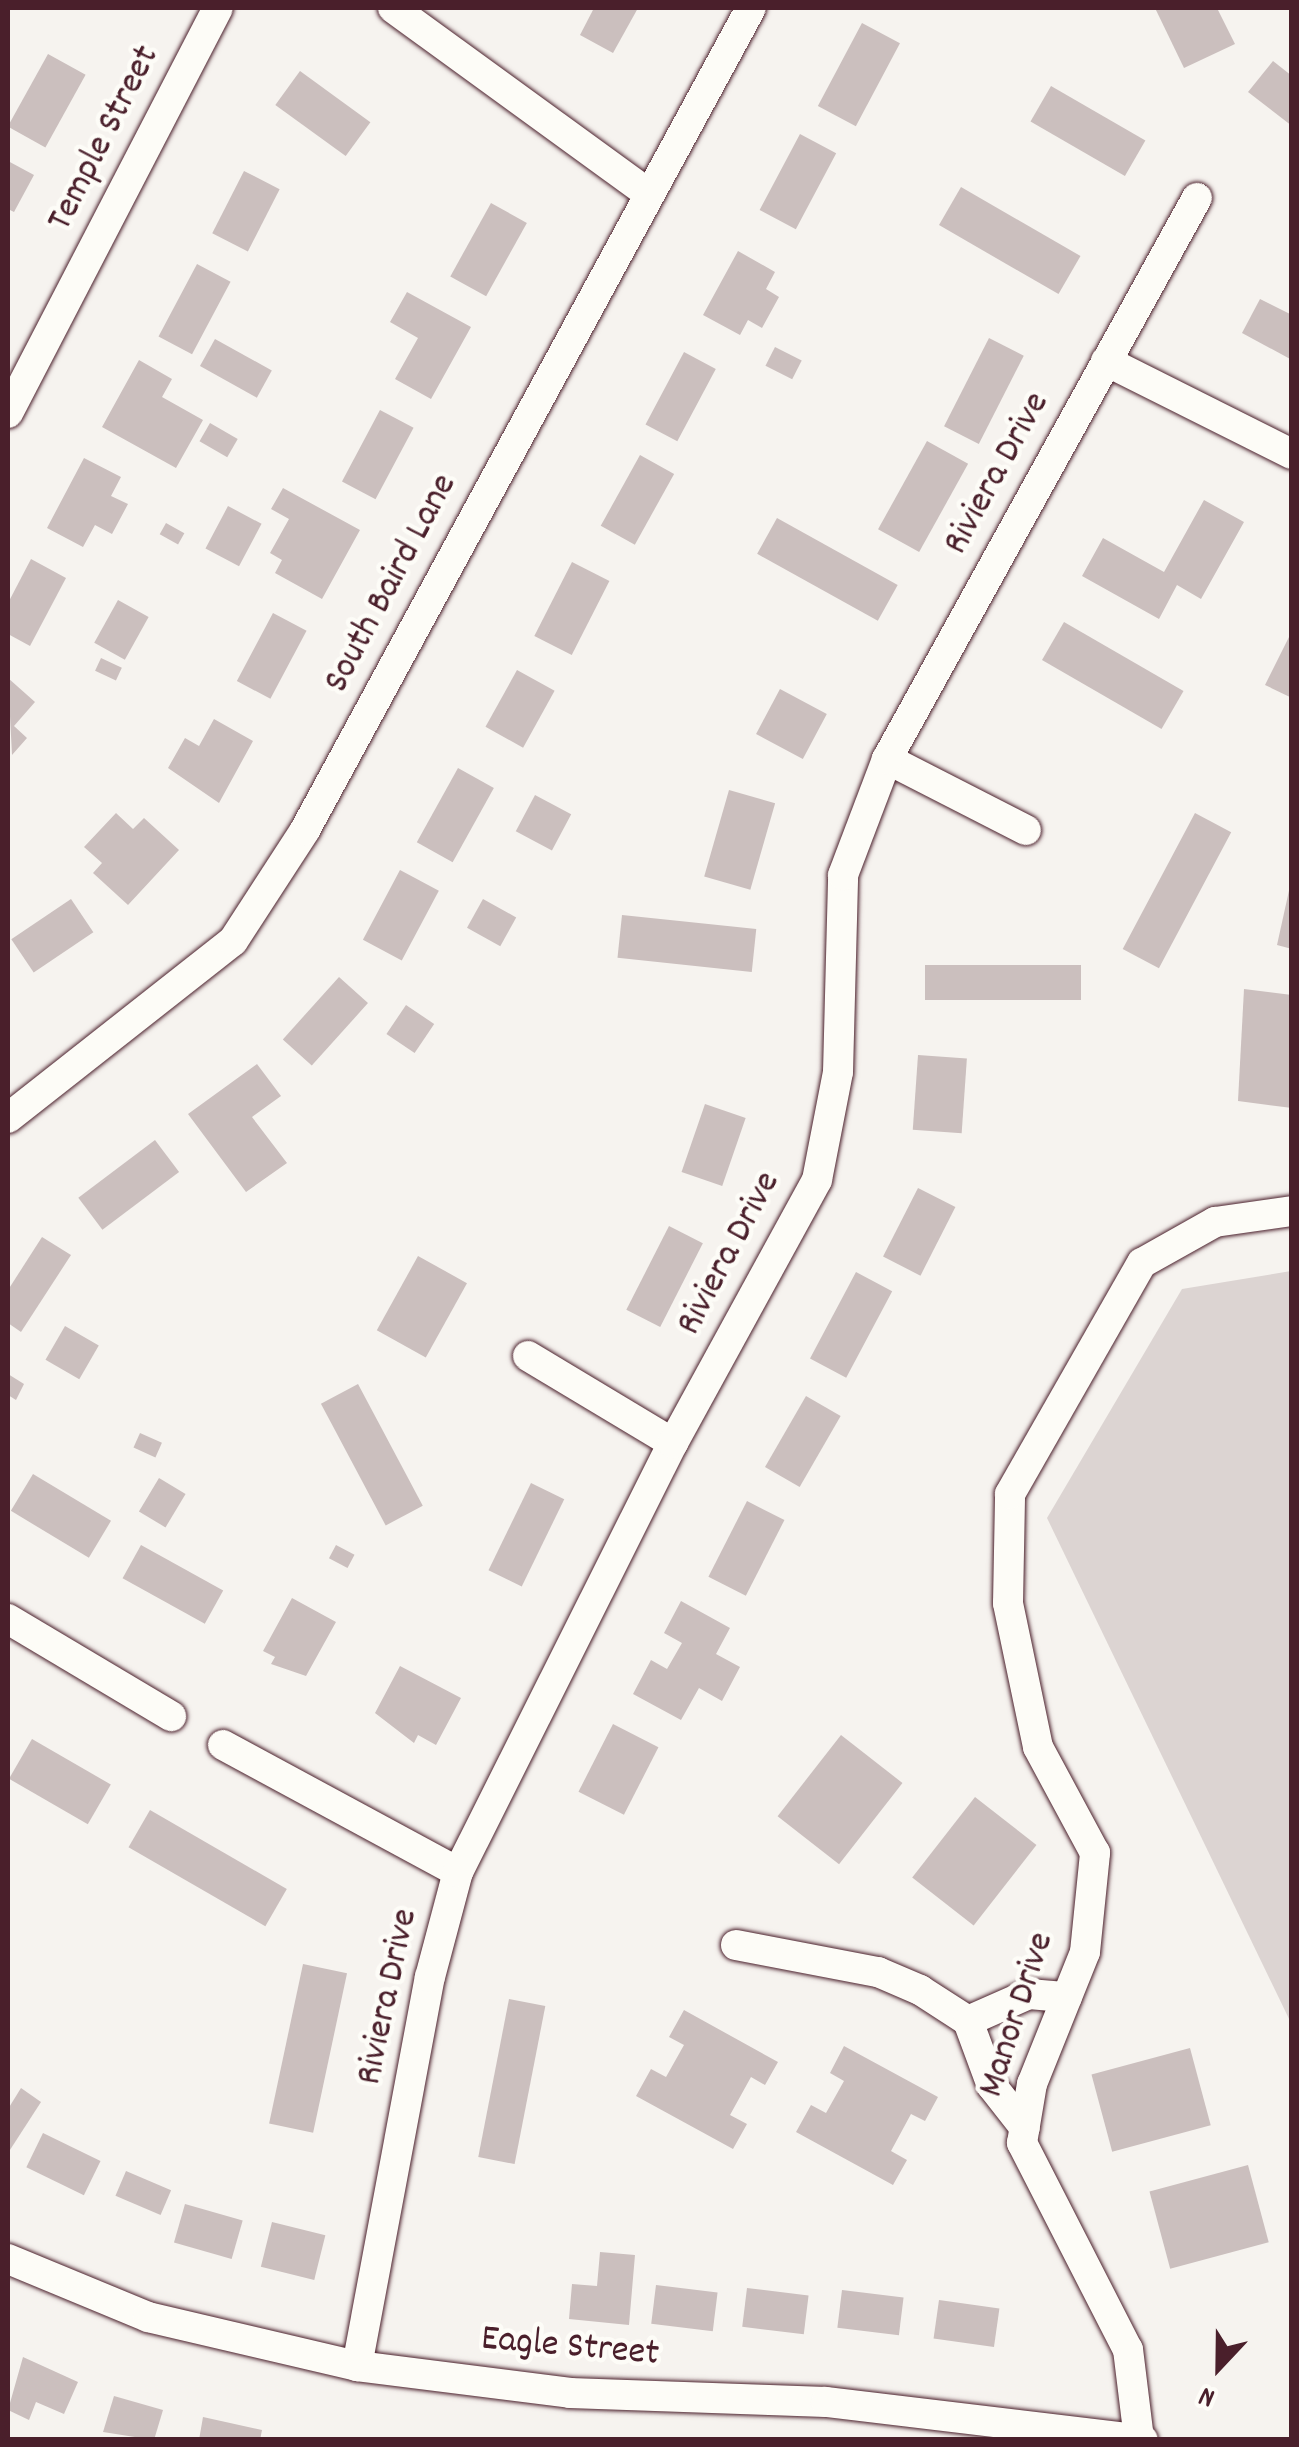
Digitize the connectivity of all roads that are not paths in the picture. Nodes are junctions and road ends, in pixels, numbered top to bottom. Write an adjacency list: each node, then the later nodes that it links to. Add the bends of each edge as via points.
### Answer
1 (218, 8): 7 (street, Temple Street)
2 (393, 8): 4 (street)
3 (751, 8): 4 (street, South Baird Lane)
4 (649, 194): 11 (street, South Baird Lane, via 305,830 233,941)
5 (1197, 198): 6 (street, Riviera Drive)
6 (1106, 361): 8 (street); 9 (street, Riviera Drive)
7 (8, 414)
8 (1292, 454)
9 (888, 760): 10 (street); 14 (street, Riviera Drive, via 843,875 838,1072 817,1180)
10 (1026, 830)
11 (8, 1118)
12 (1292, 1211): 20 (street, Manor Drive, via 1215,1222 1142,1264 1010,1494 1008,1602 1038,1747 1095,1853 1085,1952)
13 (528, 1356): 14 (street)
14 (673, 1444): 18 (street, Riviera Drive)
15 (8, 1619): 16 (street)
16 (171, 1716)
17 (223, 1745): 18 (street)
18 (458, 1872): 24 (street, Riviera Drive, via 430,1977)
19 (736, 1945): 21 (street, via 878,1972)
20 (1067, 1996): 21 (street, via 1029,1994); 22 (street, Manor Drive, via 1032,2084)
21 (968, 2021): 22 (street, via 992,2086)
22 (1025, 2128): 25 (street, Manor Drive, via 1030,2160 1128,2350)
23 (8, 2258): 24 (street, Eagle Street, via 148,2317)
24 (358, 2366): 25 (street, Eagle Street, via 570,2393 826,2402)
25 (1141, 2439)

